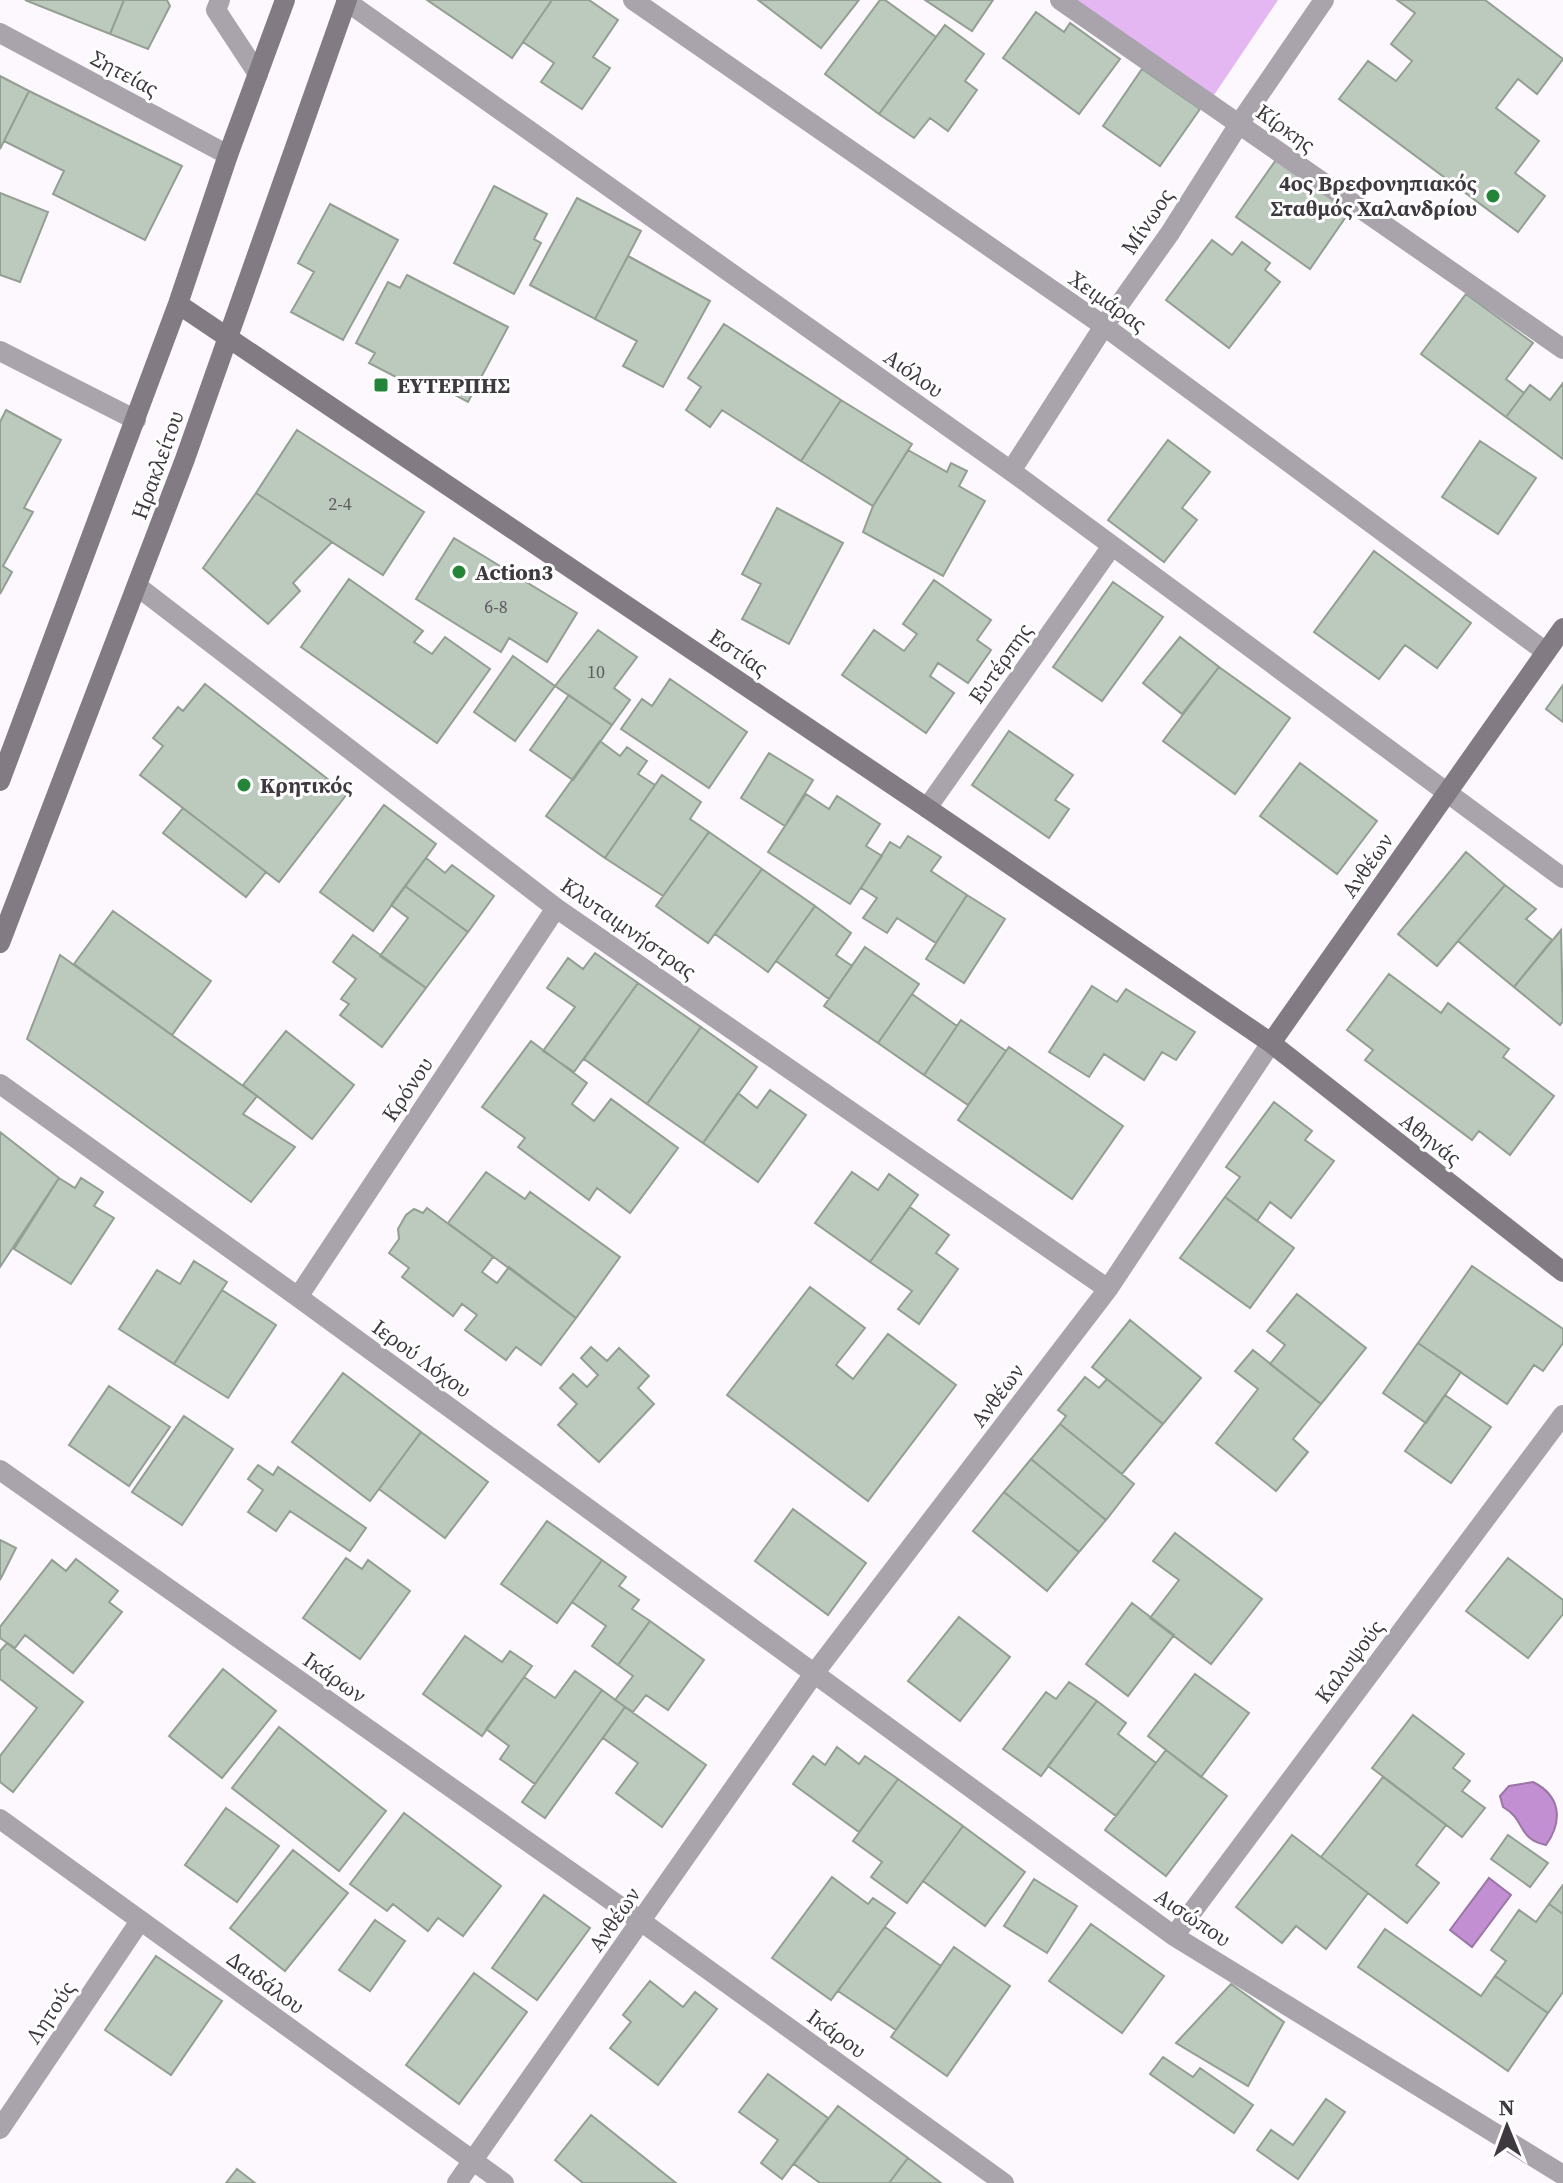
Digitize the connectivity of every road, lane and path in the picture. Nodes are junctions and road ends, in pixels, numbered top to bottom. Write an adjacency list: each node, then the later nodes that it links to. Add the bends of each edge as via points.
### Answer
1 (220, 0): 8 (street, via 216,10)
2 (285, 0): 8 (street, Ηρακλείτου)
3 (346, 0): 13 (street, Ηρακλείτου); 17 (street, Αιόλου)
4 (633, 0): 12 (street, Χειμάρας)
5 (1060, 0): 9 (street, Κίρκης)
6 (1324, 0): 9 (street, Μίνωος)
7 (0, 33): 10 (street, Σητείας)
8 (258, 74): 10 (street, Ηρακλείτου)
9 (1239, 124): 12 (street, Μίνωος); 14 (street, Κίρκης)
10 (228, 155): 11 (street, Ηρακλείτου)
11 (178, 304): 13 (street, Εστίας); 16 (street, Ηρακλείτου)
12 (1104, 326): 17 (street, Μίνωος); 21 (street, Χειμάρας)
13 (229, 337): 19 (street, Ηρακλείτου); 24 (street, Εστίας)
14 (1563, 349)
15 (0, 351): 16 (street)
16 (136, 420): 22 (street, Ηρακλείτου)
17 (1011, 471): 18 (street, Αιόλου)
18 (1112, 546): 23 (street, Αιόλου); 24 (street, Ευτέρπης)
19 (137, 586): 26 (street, Κλυταιμνήστρας); 27 (street, Ηρακλείτου)
20 (1563, 628): 21 (street, Ανθέων)
21 (1546, 652): 23 (street, Ανθέων)
22 (0, 781)
23 (1447, 792): 25 (street, Αιόλου); 28 (street, Ανθέων)
24 (927, 808): 28 (street, Εστίας)
25 (1563, 878)
26 (556, 908): 31 (street, Κλυταιμνήστρας); 32 (street, Κρόνου)
27 (0, 943)
28 (1271, 1043): 30 (street, Αθηνάς); 31 (street, Ανθέων)
29 (0, 1084): 32 (street, Ιερού Λόχου)
30 (1563, 1272)
31 (1108, 1289): 35 (street, Ανθέων)
32 (298, 1297): 35 (street, Ιερού Λόχου)
33 (1563, 1415): 39 (street, Καλυψούς)
34 (0, 1470): 38 (street, Ικάρων)
35 (813, 1675): 38 (street, Ανθέων); 39 (street, Αισώπου)
36 (0, 1819): 37 (street, Δαιδάλου)
37 (140, 1921): 40 (street, Λητούς); 41 (street, Δαιδάλου)
38 (642, 1922): 41 (street, Ανθέων); 45 (street, Ικάρου)
39 (1174, 1936): 42 (street, Αισώπου)
40 (0, 2129)
41 (473, 2160): 43 (street, Ανθέων); 44 (street, Δαιδάλου)
42 (1563, 2175)
43 (457, 2183)
44 (504, 2183)
45 (1004, 2183)

